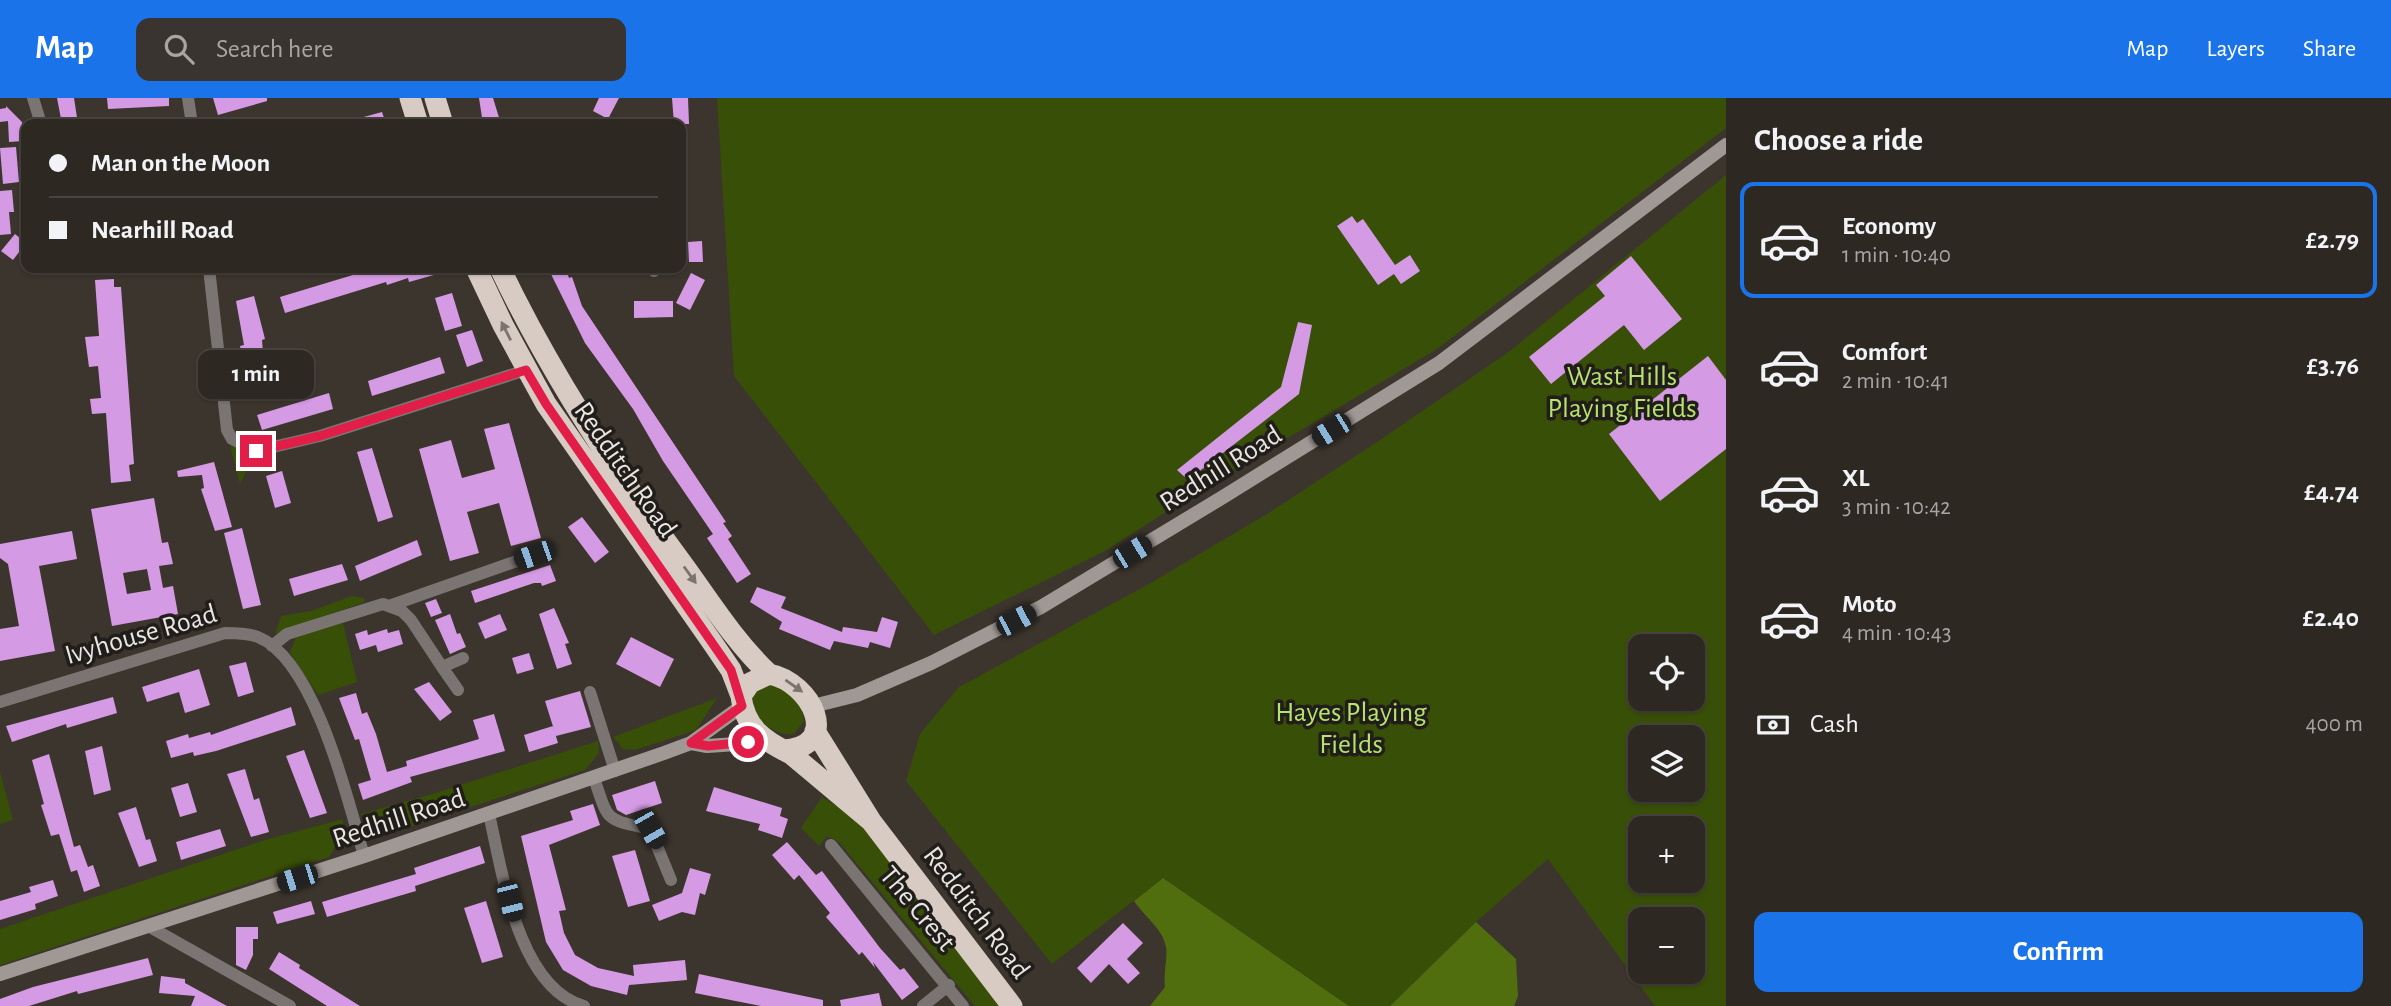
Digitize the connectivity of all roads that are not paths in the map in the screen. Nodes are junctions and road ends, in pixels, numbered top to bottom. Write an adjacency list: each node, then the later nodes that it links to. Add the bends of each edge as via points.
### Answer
1 (33, 98): 5 (street)
2 (188, 98): 6 (street)
3 (410, 98): 7 (highway)
4 (435, 98): 8 (highway)
5 (39, 119)
6 (191, 119)
7 (416, 119)
8 (441, 119)
9 (1726, 145): 24 (street, Redhill Road, via 1439,363 1223,497 1041,607 944,657 858,695)
10 (210, 273): 13 (street, via 227,430 232,439 256,451 320,436)
11 (478, 273): 13 (highway, Redditch Road, one-way to 11)
12 (502, 273): 19 (highway, Redditch Road, one-way to 19, via 523,317 610,463 735,636)
13 (526, 370): 22 (highway, Redditch Road, via 731,670)
14 (534, 555): 15 (street)
15 (389, 606): 16 (street, via 374,605 287,634); 18 (street, via 411,620)
16 (272, 646): 23 (street, Ivyhouse Road, via 258,637 225,633); 33 (street, via 294,671 323,723)
17 (463, 658): 18 (street)
18 (442, 667): 20 (street)
19 (769, 674): 22 (highway, via 750,683); 24 (highway, one-way to 24, via 799,687)
20 (458, 690)
21 (590, 692): 28 (street)
22 (742, 701): 26 (street, Redhill Road); 27 (highway, via 751,726)
23 (0, 702)
24 (813, 706): 25 (highway)
25 (816, 731): 27 (highway, via 805,744); 31 (highway, Redditch Road)
26 (691, 743): 27 (street, Redhill Road); 28 (street, Redhill Road)
27 (774, 746): 31 (highway, Redditch Road)
28 (615, 771): 29 (street, Redhill Road)
29 (594, 778): 30 (street, Redhill Road); 34 (street, via 605,811 617,824 650,829 670,862)
30 (489, 814): 33 (street, Redhill Road); 39 (street, via 516,923 532,957 553,989)
31 (871, 821): 42 (highway, Redditch Road)
32 (831, 845): 37 (street, The Crest)
33 (364, 856): 35 (street, Redhill Road)
34 (671, 880)
35 (150, 927): 36 (street, Redhill Road); 38 (street)
36 (0, 974)
37 (949, 985): 40 (street); 41 (street, The Crest)
38 (290, 1006)
39 (583, 1006)
40 (923, 1006)
41 (964, 1006)
42 (1012, 1006)

